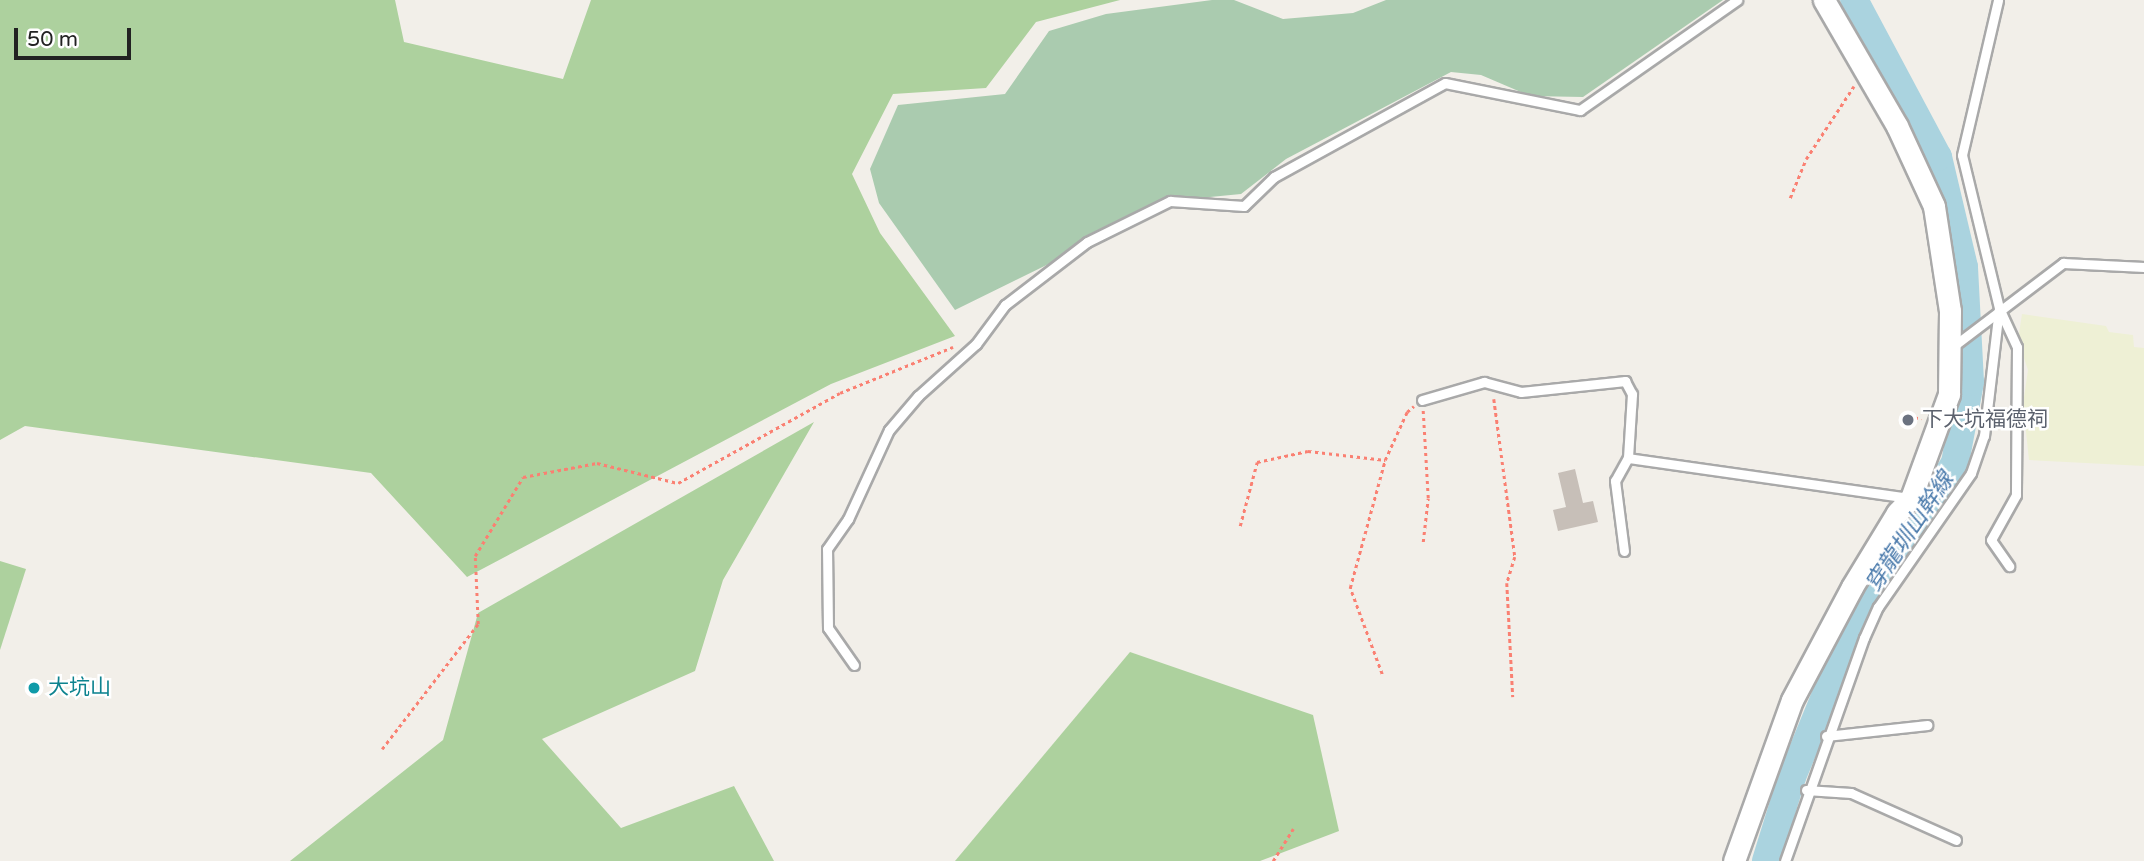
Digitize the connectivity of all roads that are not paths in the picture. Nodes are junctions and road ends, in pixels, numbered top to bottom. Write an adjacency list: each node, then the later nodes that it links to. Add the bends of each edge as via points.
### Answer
1 (1737, 0): 12 (lane, via 1580,110 1445,83 1274,177 1244,206 1170,201 1087,242 1005,305 976,343 918,396 889,430 848,519 827,550 828,628)
2 (1824, 0): 6 (street, via 1865,68 1934,206 1950,311)
3 (1998, 0): 5 (lane, via 1962,155)
4 (2144, 267): 5 (lane, via 2063,262)
5 (1998, 308): 6 (lane); 11 (lane, via 2017,347 2016,495 1991,540); 14 (lane, via 1983,436 1971,472 1878,607)
6 (1949, 349): 9 (street, via 1948,394)
7 (1422, 400): 8 (lane, via 1483,382 1521,392 1625,381 1632,394)
8 (1628, 458): 9 (lane); 10 (lane, via 1615,481)
9 (1911, 498): 17 (street, via 1852,587 1792,700)
10 (1624, 551)
11 (2009, 566)
12 (855, 665)
13 (1927, 725): 14 (lane)
14 (1826, 736): 15 (lane)
15 (1806, 790): 16 (lane, via 1851,793); 18 (lane)
16 (1956, 840)
17 (1734, 861)
18 (1785, 861)

